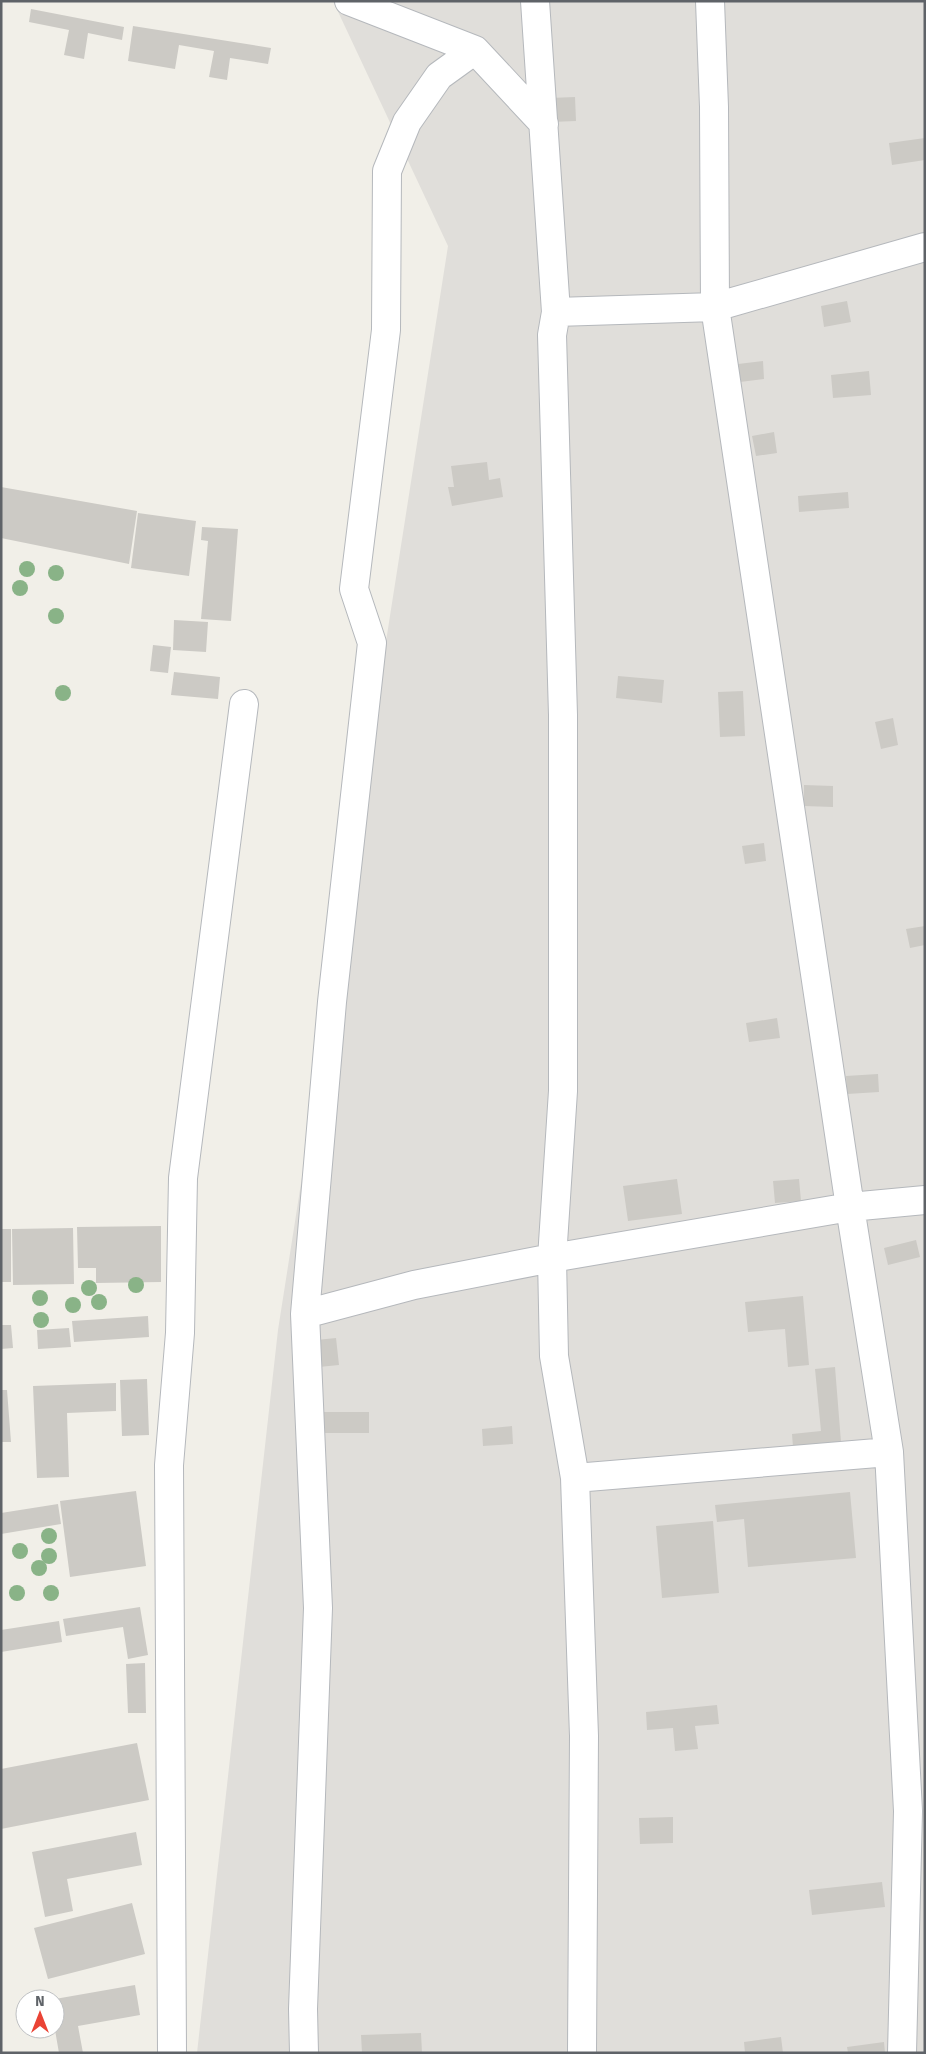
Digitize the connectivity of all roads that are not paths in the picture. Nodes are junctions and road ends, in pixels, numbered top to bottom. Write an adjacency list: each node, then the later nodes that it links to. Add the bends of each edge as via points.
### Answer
1 (349, 1): 4 (street)
2 (535, 1): 5 (street)
3 (710, 1): 7 (street)
4 (475, 50): 5 (street); 13 (street, via 439,76 407,122 387,171 386,330 354,589 372,643 332,1002)
5 (544, 124): 8 (street)
6 (925, 247): 7 (street)
7 (715, 307): 8 (street); 11 (street)
8 (556, 312): 12 (street, via 552,334 563,715 563,1091)
9 (244, 704): 16 (street, via 183,1178 180,1333 169,1465)
10 (925, 1200): 11 (street)
11 (850, 1207): 12 (street); 14 (street)
12 (552, 1258): 13 (street, via 414,1285); 15 (street, via 554,1356)
13 (306, 1314): 17 (street, via 318,1608)
14 (889, 1452): 15 (street); 19 (street, via 908,1811)
15 (575, 1478): 18 (street, via 584,1736)
16 (172, 2053)
17 (304, 2053)
18 (582, 2053)
19 (902, 2053)

